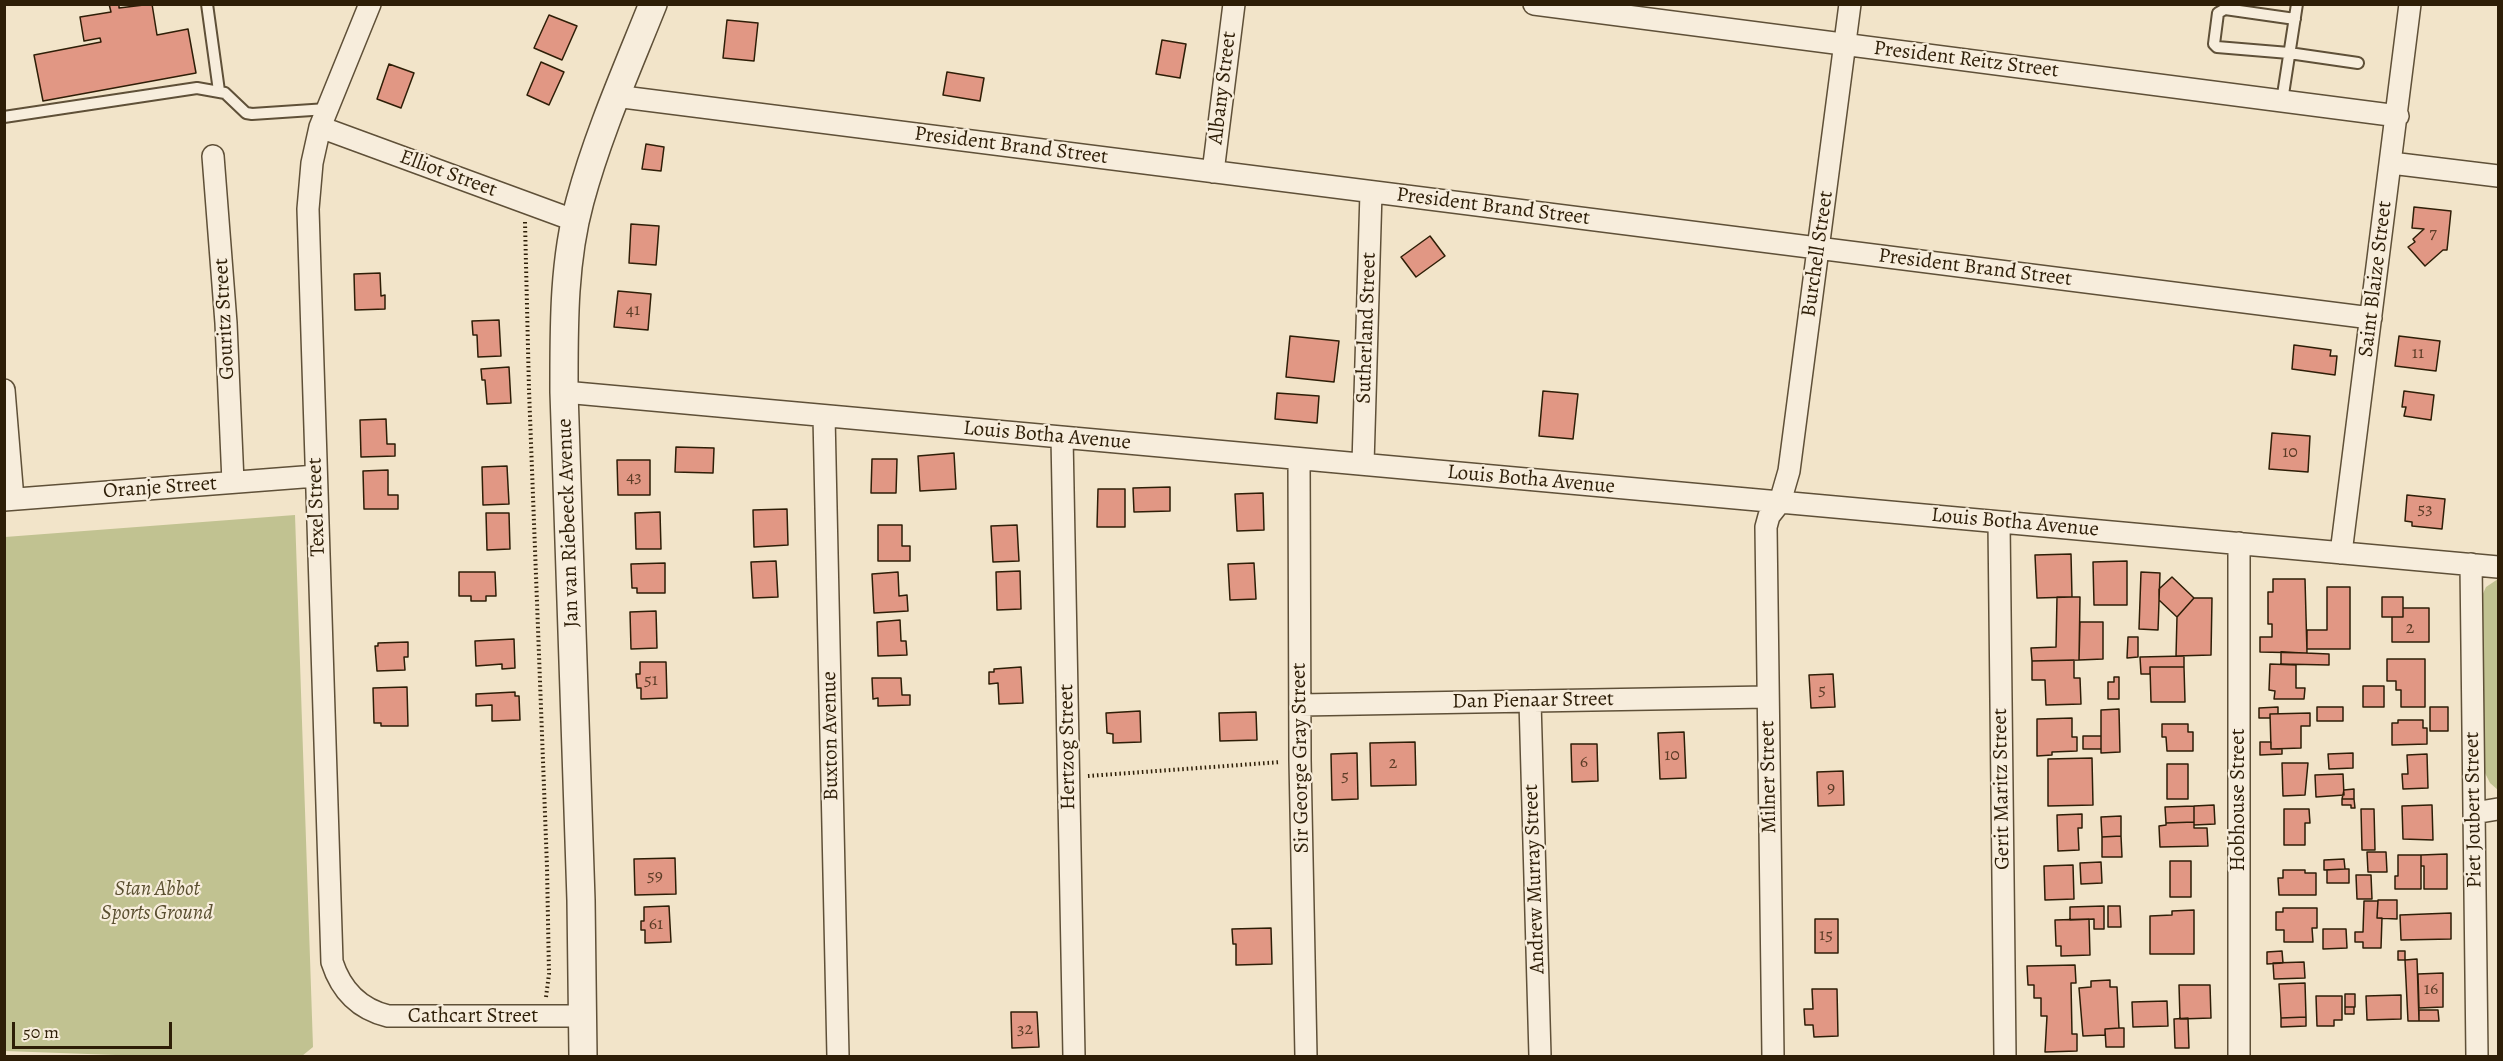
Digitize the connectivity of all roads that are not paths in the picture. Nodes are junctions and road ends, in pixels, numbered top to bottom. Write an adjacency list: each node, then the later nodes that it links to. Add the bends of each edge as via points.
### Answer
1 (207, 4): 13 (lane)
2 (370, 4): 18 (street, Texel Street)
3 (653, 4): 14 (street, Jan van Riebeeck Avenue)
4 (1234, 4): 21 (street, Albany Street)
5 (1534, 4): 10 (street, President Reitz Street)
6 (1850, 4): 10 (street, Burchell Street)
7 (2297, 4): 9 (lane)
8 (2410, 4): 16 (street, Saint Blaize Street)
9 (2295, 19): 11 (lane); 11 (lane, via 2225,9 2218,13 2213,41 2217,47)
10 (1846, 45): 15 (street, President Reitz Street); 25 (street, Burchell Street)
11 (2289, 53): 12 (lane); 15 (lane)
12 (2358, 63)
13 (219, 91): 17 (lane, via 197,88); 18 (lane, via 246,113)
14 (615, 96): 21 (street, President Brand Street); 24 (street, Jan van Riebeeck Avenue)
15 (2282, 101): 16 (street, President Reitz Street)
16 (2398, 116): 20 (street, Saint Blaize Street)
17 (4, 117)
18 (323, 118): 24 (street, Elliot Street); 33 (street, Texel Street, via 312,163 308,217)
19 (213, 156): 34 (street, Gouritz Street)
20 (2391, 162): 22 (street); 26 (street, Saint Blaize Street)
21 (1213, 172): 23 (street, President Brand Street)
22 (2499, 176)
23 (1371, 192): 25 (street, President Brand Street); 32 (street, Sutherland Street)
24 (576, 221): 28 (street, Jan van Riebeeck Avenue, via 567,282)
25 (1819, 248): 26 (street, President Brand Street); 36 (street, Burchell Street, via 1789,471)
26 (2371, 318): 39 (street, Saint Blaize Street)
27 (4, 390): 35 (street)
28 (564, 392): 29 (street, Louis Botha Avenue); 48 (street, Jan van Riebeeck Avenue)
29 (824, 416): 30 (street, Louis Botha Avenue); 50 (street, Buxton Avenue)
30 (1062, 437): 31 (street, Louis Botha Avenue); 51 (street, Hertzog Street)
31 (1299, 459): 32 (street, Louis Botha Avenue); 44 (street, Sir George Gray Street)
32 (1364, 464): 36 (street, Louis Botha Avenue)
33 (316, 476): 34 (street, Oranje Street); 47 (street, Texel Street, via 332,962 339,981)
34 (233, 482): 35 (street, Oranje Street)
35 (9, 499)
36 (1780, 502): 37 (street, Louis Botha Avenue); 42 (street, Milner Street, via 1766,527)
37 (1999, 522): 38 (street, Louis Botha Avenue); 55 (street, Gerit Maritz Street)
38 (2239, 543): 39 (street, Louis Botha Avenue); 56 (street, Hobhouse Street)
39 (2341, 553): 40 (street, Louis Botha Avenue)
40 (2471, 564): 41 (street, Louis Botha Avenue); 46 (street, Piet Joubert Street)
41 (2499, 567)
42 (1767, 698): 43 (street, Dan Pienaar Street); 54 (street, Milner Street)
43 (1530, 701): 44 (street, Dan Pienaar Street); 53 (street, Andrew Murray Street)
44 (1299, 705): 52 (street, Sir George Gray Street)
45 (2499, 809): 46 (street)
46 (2474, 813): 57 (street, Piet Joubert Street)
47 (365, 1007): 48 (street, Cathcart Street, via 396,1017)
48 (583, 1016): 49 (street, Jan van Riebeeck Avenue)
49 (583, 1056)
50 (838, 1056)
51 (1074, 1056)
52 (1306, 1056)
53 (1540, 1056)
54 (1773, 1056)
55 (2006, 1056)
56 (2239, 1056)
57 (2477, 1056)

